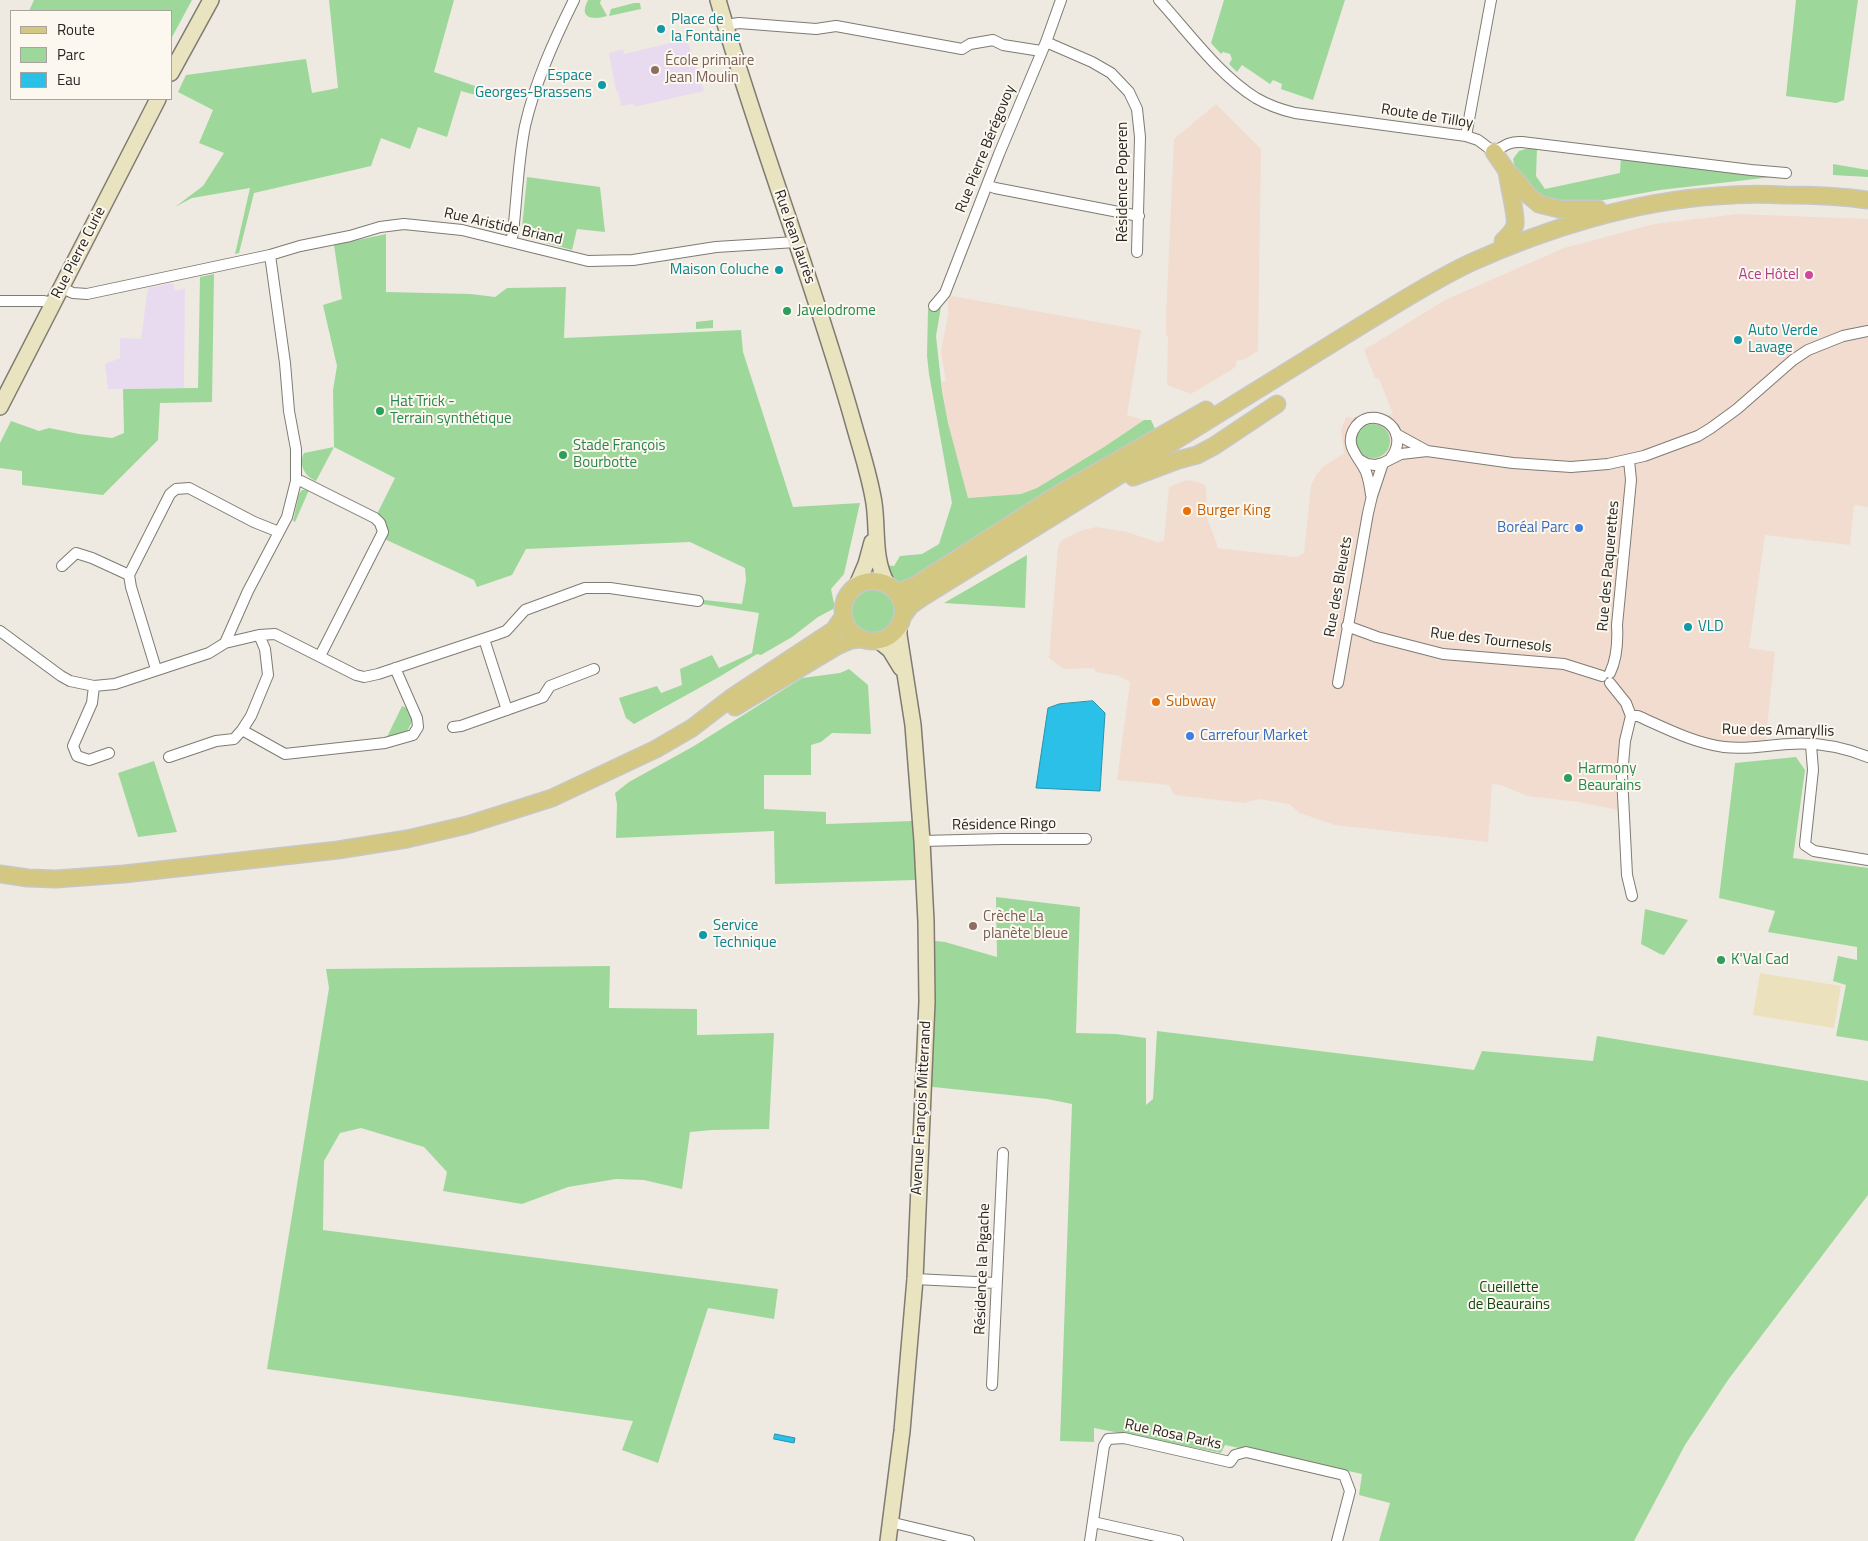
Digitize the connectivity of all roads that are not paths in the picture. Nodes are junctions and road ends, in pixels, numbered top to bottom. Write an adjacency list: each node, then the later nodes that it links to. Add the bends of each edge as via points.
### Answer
1 (211, 0): 9 (main road)
2 (574, 0): 20 (street, via 544,65 526,125)
3 (718, 0): 7 (main road, Rue Jean Jaurès)
4 (1061, 0): 8 (street, Rue Pierre Bérégovoy)
5 (1159, 0): 11 (street, Route de Tilloy, via 1224,72 1256,98 1273,106 1306,115)
6 (1491, 0): 11 (street)
7 (726, 24): 8 (street, Résidence Poperen, via 816,29 836,26 962,49 970,44 993,40 1003,45); 22 (main road, Rue Jean Jaurès)
8 (1044, 46): 15 (street, Rue Pierre Bérégovoy); 19 (street, Résidence Poperen, via 1097,64 1129,92 1137,108 1139,122)
9 (172, 71)
10 (157, 100): 25 (main road, Rue Pierre Curie)
11 (1466, 136): 12 (street, Route de Tilloy)
12 (1494, 152): 13 (main road); 14 (street, via 1506,144 1522,142)
13 (1507, 171): 18 (main road, via 1533,200 1545,207); 21 (main road, via 1516,220 1511,234)
14 (1786, 173)
15 (987, 185): 19 (street); 28 (street, Rue Pierre Bérégovoy, via 945,293)
16 (1868, 189): 18 (main road, via 1739,187 1692,191)
17 (1868, 200): 39 (main road, via 1827,195 1716,196 1630,209 1543,234 1469,264 1428,285)
18 (1598, 209): 21 (main road)
19 (1139, 216): 23 (street, Résidence Poperen)
20 (511, 241): 22 (street, Rue Aristide Briand, via 588,261 633,260 716,247); 24 (street, Rue Aristide Briand, via 462,230 404,224)
21 (1503, 241): 45 (main road, via 1415,284 1264,376 1055,496 916,585 904,590)
22 (796, 242): 41 (main road, Rue Jean Jaurès, via 858,440 873,501)
23 (1137, 252)
24 (270, 255): 25 (street, Rue Aristide Briand, via 87,294); 37 (street, via 296,449)
25 (62, 288): 27 (main road, Rue Pierre Curie)
26 (0, 301): 27 (street)
27 (54, 302): 31 (main road, Rue Pierre Curie)
28 (934, 306)
29 (1868, 331): 36 (street, via 1824,342 1808,350 1737,409 1698,436)
30 (1277, 404): 39 (main road, via 1197,455 1134,476 1098,497)
31 (0, 407)
32 (1396, 434): 33 (street); 34 (street, via 1392,426 1382,419 1370,418 1359,423 1350,441 1351,449); 35 (street, via 1397,447)
33 (1427, 451): 35 (street, via 1401,454); 36 (street, via 1561,466)
34 (1360, 460): 35 (street, via 1375,465); 38 (street)
35 (1387, 460): 38 (street, Rue des Bleuets)
36 (1629, 460): 61 (street, Rue des Paquerettes, via 1631,480 1618,640)
37 (296, 481): 40 (street, via 287,516); 56 (street, via 375,518 383,532)
38 (1372, 496): 49 (street, Rue des Bleuets)
39 (1068, 508): 48 (main road, via 910,606)
40 (279, 532): 43 (street, via 188,488 176,489 170,494); 55 (street)
41 (875, 534): 44 (main road); 45 (main road, Rue Jean Jaurès, via 878,560)
42 (62, 566): 43 (street, via 76,553)
43 (129, 574): 58 (street)
44 (857, 585): 45 (main road, via 869,581); 47 (main road, via 846,599)
45 (892, 587): 48 (main road, via 903,603)
46 (698, 601): 52 (street, via 610,588 585,588 525,610 506,631)
47 (844, 617): 53 (main road, via 850,630); 67 (main road, via 834,630 731,698)
48 (901, 621): 54 (main road, via 893,634); 60 (main road, Avenue François Mitterrand)
49 (1347, 626): 61 (street, Rue des Tournesols, via 1442,654 1564,664); 62 (street, Rue des Bleuets)
50 (0, 631): 63 (street, via 61,676)
51 (260, 635): 55 (street); 56 (street, via 274,634); 68 (street, via 268,675)
52 (484, 639): 57 (street); 64 (street)
53 (861, 639): 54 (main road); 67 (main road, via 837,646 723,714)
54 (879, 641): 60 (main road, via 890,650)
55 (225, 642): 58 (street, via 209,653)
56 (320, 656): 57 (street, via 364,677)
57 (396, 668): 68 (street, via 417,718 418,727 413,735 385,743 285,754)
58 (156, 669): 63 (street, via 115,684)
59 (594, 669): 64 (street, via 550,686 543,697)
60 (904, 674): 74 (main road, Avenue François Mitterrand, via 913,725)
61 (1607, 677): 65 (street, via 1626,703)
62 (1338, 683)
63 (94, 686): 70 (street, via 92,703 73,746 77,756 88,760)
64 (507, 710): 66 (street)
65 (1631, 716): 69 (street, Rue des Amaryllis, via 1724,747); 77 (street, via 1622,776 1627,875)
66 (452, 727)
67 (692, 728): 76 (main road, via 626,765 552,798 467,825 408,839 338,850 79,878 28,878)
68 (242, 730): 71 (street, via 234,738)
69 (1812, 745): 72 (street, Rue des Amaryllis, via 1830,745); 75 (street, via 1813,770 1805,845 1814,851)
70 (109, 753)
71 (169, 757)
72 (1868, 757)
73 (1086, 839): 74 (street, Résidence Ringo)
74 (922, 841): 79 (main road, Avenue François Mitterrand, via 927,1002)
75 (1868, 860)
76 (0, 874)
77 (1632, 896)
78 (1003, 1153): 80 (street, Résidence la Pigache)
79 (915, 1279): 80 (street); 83 (main road, Avenue François Mitterrand)
80 (996, 1283): 81 (street, Résidence la Pigache)
81 (992, 1385)
82 (1093, 1522): 86 (street); 87 (street); 88 (street, Rue Rosa Parks, via 1104,1446 1108,1439 1124,1438 1230,1462 1235,1455 1246,1452 1344,1475 1350,1491)
83 (891, 1524): 84 (main road, Avenue François Mitterrand); 85 (street)
84 (888, 1541)
85 (969, 1541)
86 (1090, 1541)
87 (1178, 1541)
88 (1337, 1541)

